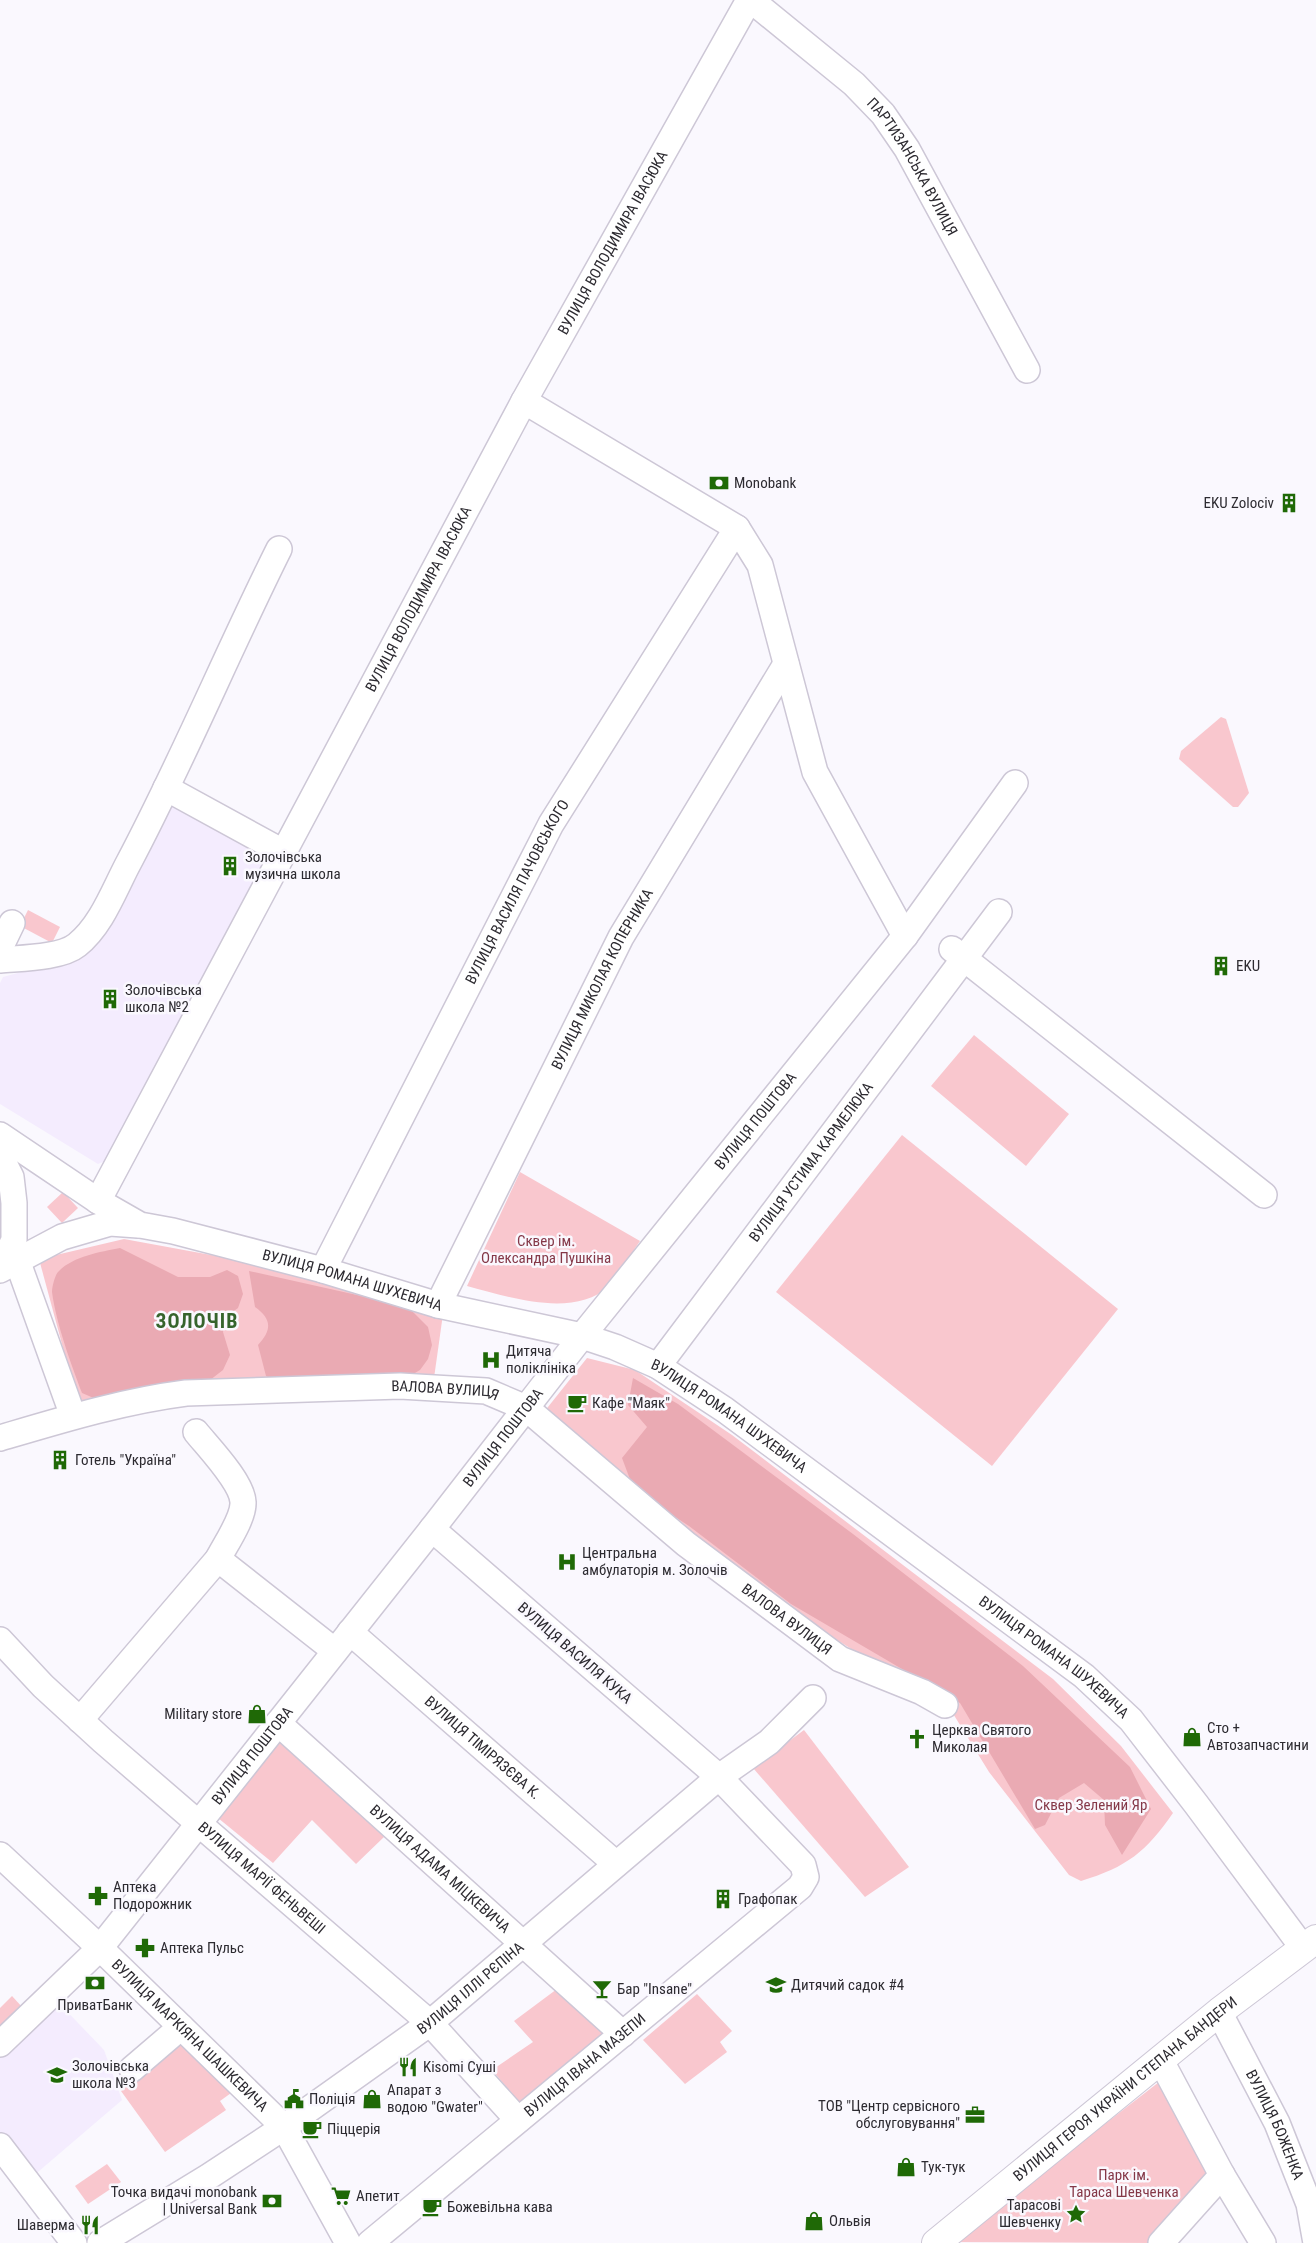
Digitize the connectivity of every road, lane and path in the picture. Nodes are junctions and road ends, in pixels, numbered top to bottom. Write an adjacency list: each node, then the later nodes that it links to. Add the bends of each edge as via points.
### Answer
1 (750, 0): 2 (street, ПАРТИЗАНСЬКА ВУЛИЦЯ, via 854,84 883,114 906,149); 3 (street, ВУЛИЦЯ ВОЛОДИМИРА ІВАСЮКА)
2 (1027, 370)
3 (524, 401): 4 (street); 9 (street, ВУЛИЦЯ ВОЛОДИМИРА ІВАСЮКА)
4 (738, 528): 6 (street, via 760,565); 22 (street, ВУЛИЦЯ ВАСИЛЯ ПАЧОВСЬКОГО, via 551,824)
5 (280, 549): 8 (street)
6 (786, 664): 12 (street, via 815,772); 23 (street, ВУЛИЦЯ МИКОЛАЯ КОПЕРНИКА, via 620,936)
7 (1015, 783): 12 (street, ВУЛИЦЯ ПОШТОВА)
8 (166, 788): 9 (street); 15 (street, via 93,929 76,947 56,954)
9 (283, 852): 19 (street, ВУЛИЦЯ ВОЛОДИМИРА ІВАСЮКА)
10 (999, 912): 14 (street, ВУЛИЦЯ УСТИМА КАРМЕЛЮКА)
11 (12, 923): 13 (street)
12 (905, 936): 24 (street, ВУЛИЦЯ ПОШТОВА)
13 (0, 948)
14 (958, 953): 18 (street); 25 (street, ВУЛИЦЯ УСТИМА КАРМЕЛЮКА)
15 (0, 960)
16 (0, 1135): 19 (street, ВУЛИЦЯ РОМАНА ШУХЕВИЧА)
17 (0, 1155): 21 (street, via 11,1177 14,1203 14,1240)
18 (1264, 1195)
19 (98, 1201): 20 (street, ВУЛИЦЯ РОМАНА ШУХЕВИЧА)
20 (140, 1225): 21 (street, via 110,1223 62,1237); 22 (street, ВУЛИЦЯ РОМАНА ШУХЕВИЧА, via 179,1232)
21 (6, 1266): 27 (street)
22 (323, 1270): 23 (street, ВУЛИЦЯ РОМАНА ШУХЕВИЧА)
23 (438, 1304): 24 (street, ВУЛИЦЯ РОМАНА ШУХЕВИЧА)
24 (582, 1336): 25 (street, ВУЛИЦЯ РОМАНА ШУХЕВИЧА); 26 (street, ВУЛИЦЯ ПОШТОВА)
25 (658, 1366): 43 (street, ВУЛИЦЯ РОМАНА ШУХЕВИЧА, via 724,1410 1084,1676 1131,1720)
26 (526, 1408): 27 (street, ВАЛОВА ВУЛИЦЯ, via 486,1391 400,1386 186,1393); 30 (street, ВУЛИЦЯ ПОШТОВА); 35 (street, ВАЛОВА ВУЛИЦЯ, via 686,1544 840,1659 922,1692)
27 (73, 1416): 29 (street, ВАЛОВА ВУЛИЦЯ)
28 (196, 1432): 31 (street, via 238,1486 243,1503 238,1522)
29 (0, 1438)
30 (432, 1529): 33 (street, ВУЛИЦЯ ПОШТОВА); 38 (street, ВУЛИЦЯ ВАСИЛЯ КУКА)
31 (218, 1559): 33 (street, ВУЛИЦЯ ТІМІРЯЗЄВА К.); 36 (street)
32 (0, 1640): 36 (street, ВУЛИЦЯ МАРІЇ ФЕНЬВЕШІ)
33 (342, 1642): 37 (street, ВУЛИЦЯ ПОШТОВА); 41 (street, ВУЛИЦЯ ТІМІРЯЗЄВА К.)
34 (813, 1698): 38 (street, ВУЛИЦЯ ІЛЛІ РЄПІНА, via 768,1742)
35 (945, 1705)
36 (80, 1720): 39 (street, ВУЛИЦЯ МАРІЇ ФЕНЬВЕШІ)
37 (278, 1723): 39 (street, ВУЛИЦЯ ПОШТОВА); 44 (street, ВУЛИЦЯ АДАМА МІЦКЕВИЧА)
38 (719, 1776): 41 (street, ВУЛИЦЯ ІЛЛІ РЄПІНА); 42 (street, ВУЛИЦЯ ВАСИЛЯ КУКА, via 803,1866 806,1877)
39 (198, 1822): 45 (street, ВУЛИЦЯ ПОШТОВА); 47 (street, ВУЛИЦЯ МАРІЇ ФЕНЬВЕШІ)
40 (0, 1854): 45 (street, ВУЛИЦЯ МАРКІЯНА ШАШКЕВИЧА)
41 (616, 1864): 44 (street, ВУЛИЦЯ ІЛЛІ РЄПІНА)
42 (800, 1887): 49 (street, ВУЛИЦЯ ІВАНА МАЗЕПИ)
43 (1309, 1944): 46 (main road, ВУЛИЦЯ ГЕРОЯ УКРАЇНИ СТЕПАНА БАНДЕРИ)
44 (523, 1946): 47 (street, ВУЛИЦЯ ІЛЛІ РЄПІНА); 49 (street, ВУЛИЦЯ АДАМА МІЦКЕВИЧА)
45 (100, 1948): 48 (street, ВУЛИЦЯ МАРКІЯНА ШАШКЕВИЧА); 50 (street, ВУЛИЦЯ ПОШТОВА)
46 (1220, 2012): 51 (main road, ВУЛИЦЯ ГЕРОЯ УКРАЇНИ СТЕПАНА БАНДЕРИ); 64 (street, ВУЛИЦЯ БОЖЕНКА, via 1277,2123 1309,2204)
47 (430, 2023): 53 (street, ВУЛИЦЯ МАРІЇ ФЕНЬВЕШІ); 54 (street, ВУЛИЦЯ ІЛЛІ РЄПІНА)
48 (181, 2026): 52 (street); 54 (street, ВУЛИЦЯ МАРКІЯНА ШАШКЕВИЧА)
49 (623, 2034): 53 (street, ВУЛИЦЯ ІВАНА МАЗЕПИ)
50 (0, 2044)
51 (1161, 2062): 56 (street); 57 (main road, ВУЛИЦЯ ГЕРОЯ УКРАЇНИ СТЕПАНА БАНДЕРИ)
52 (132, 2069)
53 (518, 2120): 61 (street, ВУЛИЦЯ ІВАНА МАЗЕПИ)
54 (284, 2127): 59 (street, ВУЛИЦЯ ІЛЛІ РЄПІНА); 60 (street, ВУЛИЦЯ МАРКІЯНА ШАШКЕВИЧА)
55 (0, 2146): 58 (street)
56 (1222, 2175): 62 (street); 63 (street)
57 (942, 2241)
58 (74, 2243)
59 (100, 2243)
60 (348, 2243)
61 (370, 2243)
62 (1161, 2243)
63 (1263, 2243)
64 (1316, 2243)

